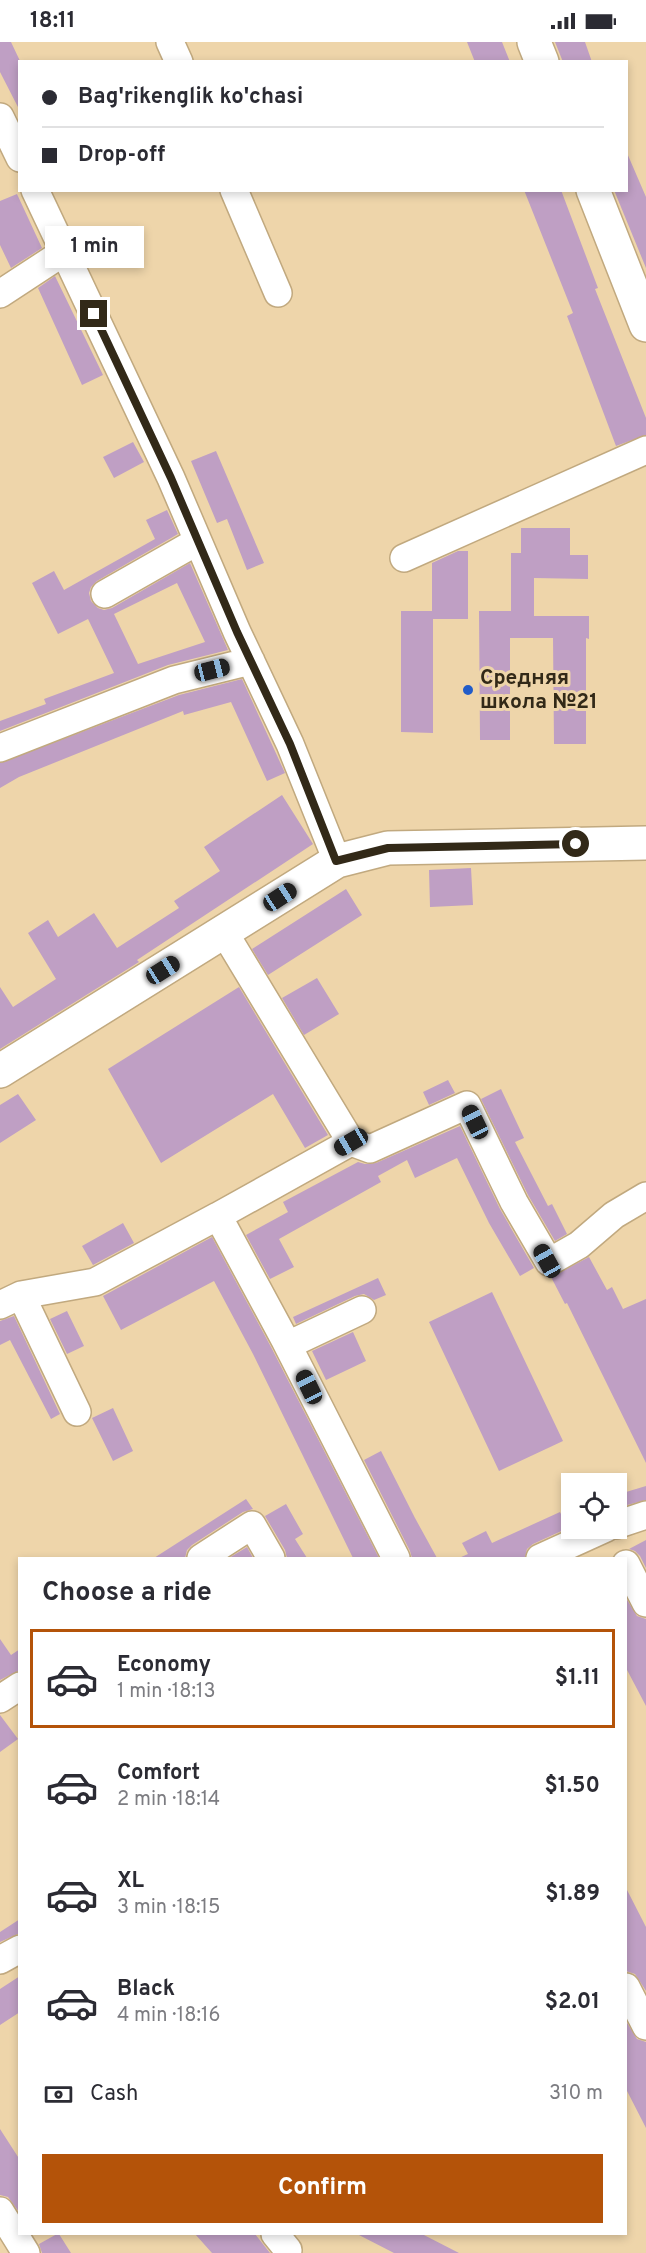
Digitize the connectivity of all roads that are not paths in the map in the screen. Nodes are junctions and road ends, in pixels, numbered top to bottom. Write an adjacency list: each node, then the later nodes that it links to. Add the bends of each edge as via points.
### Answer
1 (170, 42): 3 (street)
2 (534, 42): 4 (main road)
3 (177, 60)
4 (541, 60)
5 (0, 117): 6 (street)
6 (18, 154)
7 (36, 192): 10 (street)
8 (235, 192): 11 (street)
9 (594, 192): 13 (main road)
10 (64, 252): 12 (street); 15 (street)
11 (278, 293)
12 (0, 294)
13 (646, 325)
14 (646, 450): 16 (street)
15 (198, 541): 17 (street); 18 (street)
16 (404, 558)
17 (105, 594)
18 (251, 661): 19 (street, via 174,680); 21 (street, via 290,744)
19 (0, 748)
20 (646, 843): 21 (main road, via 388,848)
21 (336, 861): 22 (main road)
22 (224, 932): 23 (main road); 24 (street)
23 (0, 1071)
24 (351, 1142): 25 (street, via 370,1149 467,1105 514,1202 549,1262); 26 (street)
25 (646, 1196)
26 (218, 1216): 27 (street, via 95,1282); 29 (street)
27 (11, 1300): 30 (street)
28 (362, 1310): 29 (street)
29 (288, 1345): 37 (street)
30 (77, 1412)
31 (646, 1515): 32 (street)
32 (627, 1521)
33 (582, 1539): 38 (street)
34 (612, 1539): 39 (street)
35 (203, 1557): 36 (street, via 252,1525)
36 (269, 1557)
37 (395, 1557)
38 (542, 1557)
39 (621, 1557)
40 (627, 1566): 41 (street)
41 (646, 1603)
42 (18, 1687): 43 (street)
43 (0, 1699)
44 (18, 1950): 45 (street)
45 (0, 1960)
46 (627, 1989): 47 (street)
47 (646, 2026)
48 (0, 2211): 49 (street)
49 (26, 2253)

